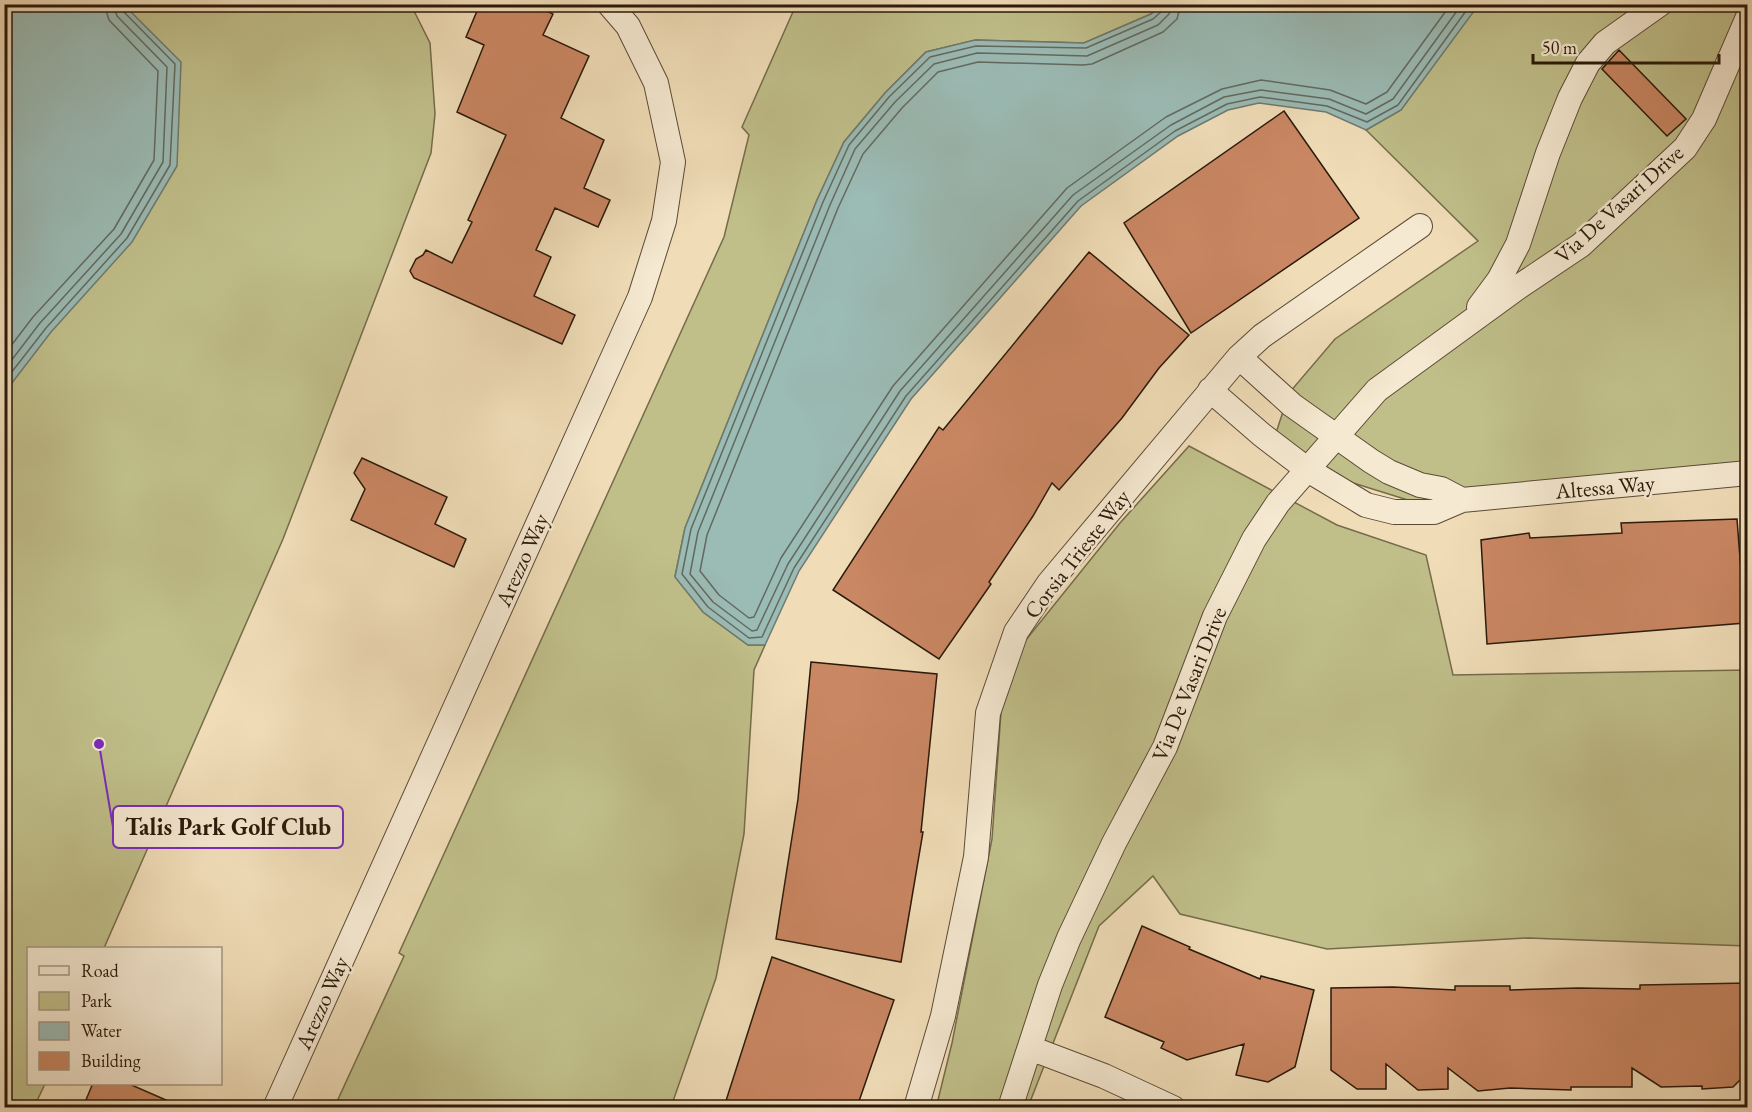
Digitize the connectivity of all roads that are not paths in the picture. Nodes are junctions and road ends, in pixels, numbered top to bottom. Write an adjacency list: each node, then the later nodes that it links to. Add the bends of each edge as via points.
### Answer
1 (609, 4): 13 (street, Arezzo Way, via 628,26 656,83 673,162 664,221 640,297)
2 (1660, 4): 5 (street, Via De Vasari Drive, via 1605,43 1588,63 1548,153 1518,244)
3 (1748, 17): 5 (street, Via De Vasari Drive, via 1704,119 1685,148 1581,245)
4 (1420, 226): 6 (street, Corsia Trieste Way, via 1262,336)
5 (1466, 326): 8 (street, Via De Vasari Drive, via 1377,390)
6 (1239, 357): 7 (street, Corsia Trieste Way); 8 (street, Altessa Way, via 1292,405)
7 (1210, 390): 9 (street, Altessa Way); 14 (street, Corsia Trieste Way, via 1049,583 1016,632 988,713 976,856 943,1016)
8 (1338, 437): 9 (street, Via De Vasari Drive); 11 (street, Altessa Way, via 1389,472)
9 (1308, 470): 11 (street, Altessa Way, via 1365,505 1394,512 1434,512); 12 (street, Via De Vasari Drive, via 1278,503 1254,539 1215,616 1165,747 1069,939)
10 (1748, 473): 11 (street, Altessa Way)
11 (1462, 500)
12 (1030, 1048): 15 (street, Via De Vasari Drive); 16 (street)
13 (275, 1107)
14 (916, 1107)
15 (1010, 1107)
16 (1173, 1107)

